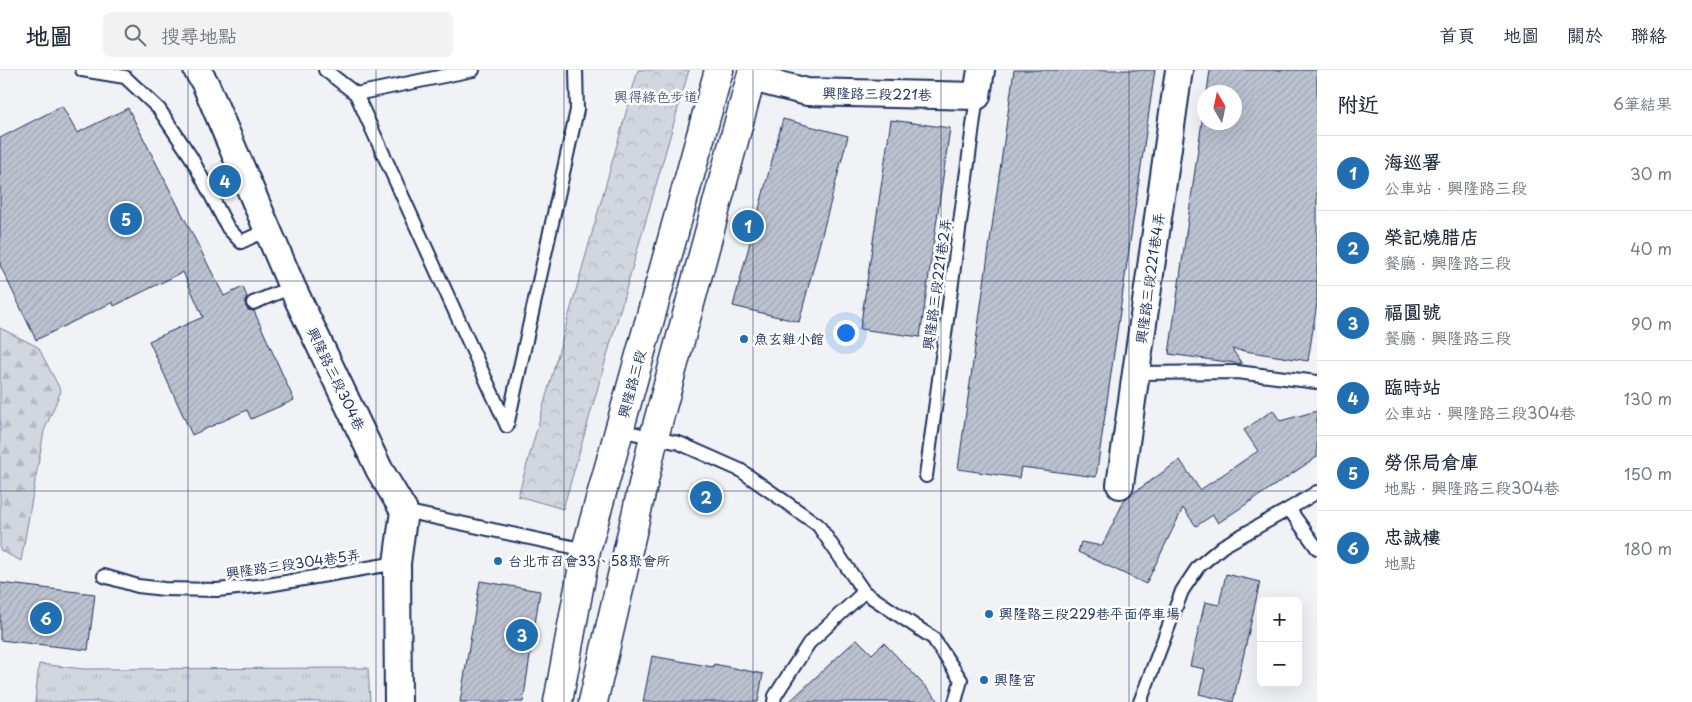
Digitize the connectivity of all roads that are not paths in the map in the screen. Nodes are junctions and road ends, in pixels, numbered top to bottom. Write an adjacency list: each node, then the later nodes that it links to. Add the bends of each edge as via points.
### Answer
1 (82, 70): 12 (lane, via 125,77 159,109 191,157 228,228 241,242)
2 (197, 70): 12 (street, 興隆路三段304巷)
3 (325, 70): 10 (lane)
4 (473, 70): 10 (lane)
5 (576, 70): 10 (lane, via 577,110 507,426)
6 (719, 70): 17 (main road, 興隆路三段)
7 (981, 70): 11 (street)
8 (1179, 70): 15 (street, 興隆路三段221巷4弄)
9 (753, 74): 11 (street, 興隆路三段221巷, via 807,92); 18 (main road)
10 (356, 94)
11 (977, 96): 19 (lane, 興隆路三段221巷2弄)
12 (267, 230): 13 (street, 興隆路三段304巷)
13 (292, 287): 14 (lane); 23 (street, 興隆路三段304巷, via 379,470)
14 (253, 304)
15 (1137, 373): 16 (lane, via 1237,372); 20 (street, 興隆路三段221巷4弄)
16 (1317, 382)
17 (619, 430): 18 (lane); 25 (main road, 興隆路三段)
18 (654, 437): 28 (lane, via 679,443 740,470 818,525); 31 (main road)
19 (926, 476)
20 (1120, 485)
21 (1317, 492): 22 (lane)
22 (1289, 509): 24 (lane); 34 (lane, via 1223,546 1198,567 1182,591)
23 (404, 511): 25 (lane); 26 (street)
24 (1317, 548)
25 (586, 550): 30 (main road, 興隆路三段)
26 (397, 563): 27 (lane, 興隆路三段304巷5弄, via 268,585 217,590 138,586); 29 (street)
27 (104, 576)
28 (864, 592): 32 (lane, via 808,643); 33 (lane, via 933,638 961,680)
29 (398, 702)
30 (558, 702)
31 (593, 702)
32 (774, 702)
33 (955, 702)
34 (1140, 702)

